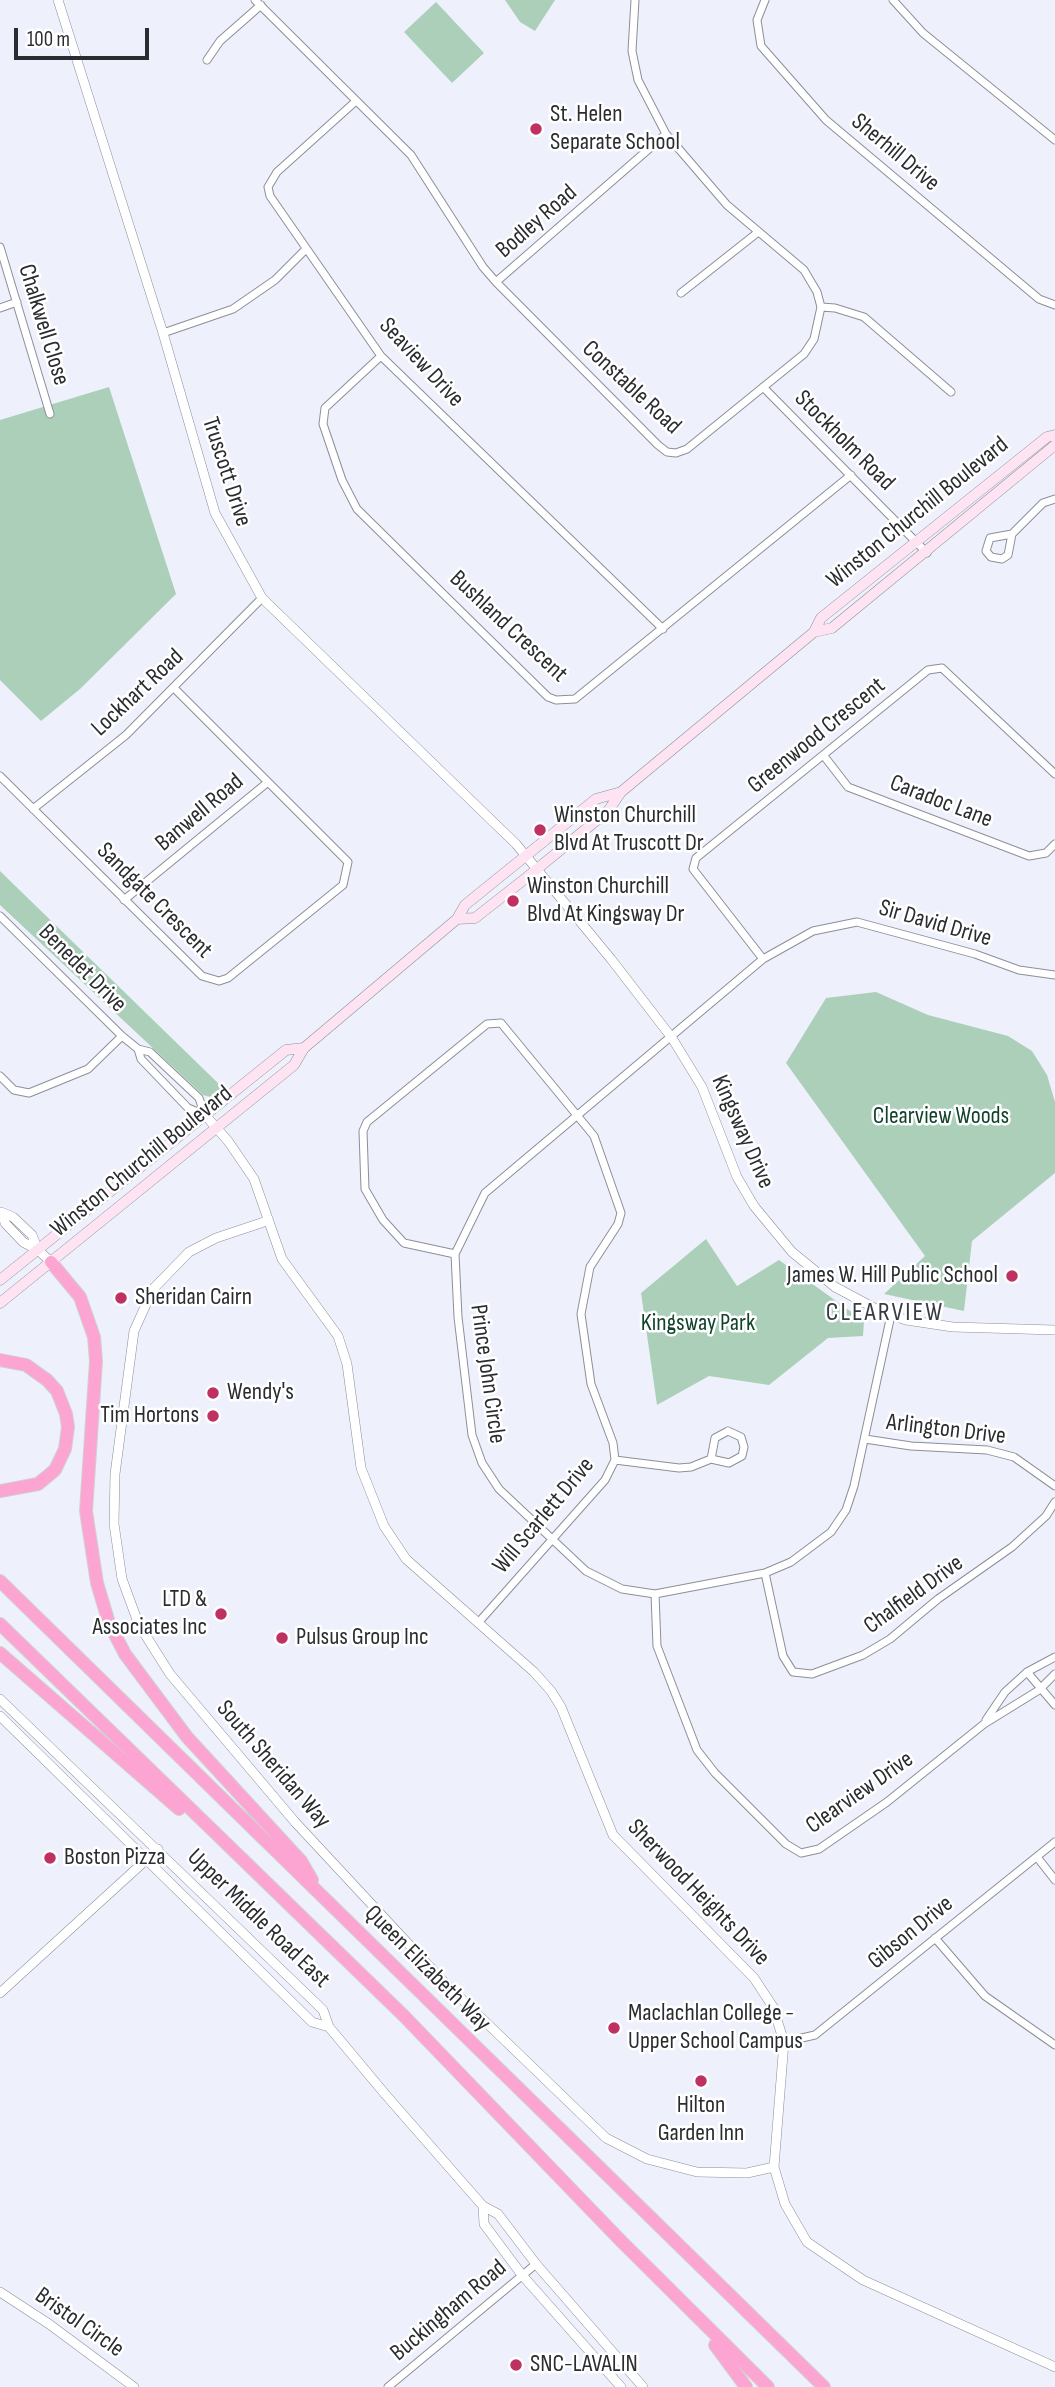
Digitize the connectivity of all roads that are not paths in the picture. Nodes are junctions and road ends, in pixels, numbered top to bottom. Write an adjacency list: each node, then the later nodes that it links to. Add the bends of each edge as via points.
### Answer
1 (58, 0): 19 (street, Truscott Drive)
2 (635, 0): 8 (street, via 632,51 638,80)
3 (765, 0): 16 (street, Sherhill Drive, via 757,20 761,46 826,120 1039,299)
4 (892, 0): 9 (street, via 923,33)
5 (258, 3): 6 (street); 7 (street, Constable Road)
6 (207, 60)
7 (356, 101): 12 (street, Seaview Drive, via 277,172 268,187); 13 (street, Constable Road, via 411,155)
8 (666, 134): 10 (street, via 705,182); 13 (street, Bodley Road)
9 (1055, 140)
10 (757, 233): 14 (street); 17 (street, via 804,270)
11 (0, 247): 15 (street, Chalkwell Close)
12 (305, 250): 19 (street, via 275,280 233,309); 20 (street, Seaview Drive)
13 (496, 282): 21 (street, Constable Road, via 667,452 687,449)
14 (681, 293)
15 (17, 302): 18 (street); 23 (street, Chalkwell Close)
16 (1055, 304)
17 (821, 307): 21 (street, Constable Road, via 814,339 804,354); 22 (street, via 864,317)
18 (0, 308)
19 (163, 332): 31 (street, Truscott Drive, via 215,513)
20 (381, 356): 32 (street, Seaview Drive); 32 (street, Bushland Crescent, via 325,408 323,424 342,480 357,509 548,697 565,702 575,699)
21 (763, 387): 26 (street, Stockholm Road)
22 (951, 392)
23 (50, 414)
24 (1055, 435): 29 (main road, Winston Churchill Boulevard)
25 (1055, 446): 30 (main road, Winston Churchill Boulevard)
26 (851, 475): 29 (street, Stockholm Road); 32 (street, Bushland Crescent)
27 (1055, 499): 28 (street, via 1043,503)
28 (1012, 534)
29 (915, 540): 30 (street, Stockholm Road); 33 (main road, Winston Churchill Boulevard, via 821,618)
30 (927, 553): 33 (main road, Winston Churchill Boulevard, via 832,628)
31 (261, 598): 34 (street, Lockhart Road); 42 (street, Truscott Drive)
32 (663, 629)
33 (814, 632): 39 (main road, Winston Churchill Boulevard)
34 (174, 688): 38 (street, Sandgate Crescent); 40 (street, Lockhart Road, via 126,735)
35 (824, 756): 36 (street, Greenwood Crescent, via 928,670 942,668); 41 (street, Caradoc Lane, via 848,787 1029,856 1046,853); 47 (street, Greenwood Crescent, via 696,858 693,869)
36 (1055, 774)
37 (0, 776): 40 (street, Sandgate Crescent)
38 (268, 782): 44 (street, Banwell Road); 44 (street, Sandgate Crescent, via 348,862 343,885 219,981 202,976)
39 (621, 792): 42 (main road, Winston Churchill Boulevard, via 596,799); 43 (main road, Winston Churchill Boulevard, via 608,811)
40 (33, 808): 44 (street, Sandgate Crescent)
41 (1055, 844)
42 (526, 856): 43 (street, Truscott Drive); 46 (main road, Winston Churchill Boulevard, via 465,905)
43 (536, 869): 46 (main road, Winston Churchill Boulevard, via 475,918); 50 (street, Kingsway Drive)
44 (124, 900)
45 (0, 916): 49 (street, Benedet Drive)
46 (457, 919): 51 (main road, Winston Churchill Boulevard)
47 (764, 959): 48 (street, Sir David Drive, via 813,931 857,922 1019,970); 50 (street, Sir David Drive)
48 (1055, 975)
49 (122, 1036): 52 (street, Benedet Drive); 53 (street, via 88,1069 29,1093 14,1090)
50 (672, 1038): 54 (street, Prince John Circle); 64 (street, Kingsway Drive, via 710,1102 737,1177 774,1232 835,1287)
51 (304, 1048): 55 (main road, Winston Churchill Boulevard, via 286,1050); 56 (main road, Winston Churchill Boulevard, via 294,1065)
52 (138, 1049): 55 (street, Benedet Drive, via 141,1059 188,1108); 55 (street, Benedet Drive, via 150,1052 199,1098)
53 (0, 1076)
54 (577, 1113): 60 (street, Prince John Circle, via 485,1193); 60 (street, Will Scarlett Drive, via 501,1023 487,1024 367,1122 363,1131 365,1189 383,1220 404,1243); 69 (street, Will Scarlett Drive, via 594,1136 621,1213 590,1267 582,1314 592,1384)
55 (205, 1115): 56 (street, Sherwood Heights Drive); 59 (main road, Winston Churchill Boulevard)
56 (217, 1128): 58 (street, Sherwood Heights Drive, via 254,1179); 61 (main road, Winston Churchill Boulevard)
57 (2, 1212): 59 (street, via 32,1235)
58 (267, 1221): 77 (street, Sherwood Heights Drive, via 292,1277 338,1336 347,1364 361,1468 384,1526 406,1559); 102 (street, South Sheridan Way, via 189,1252 153,1289 134,1331 115,1474 114,1524 122,1579 139,1625 170,1674 295,1822 441,1979 606,2138 668,2167 720,2174)
59 (38, 1250): 61 (street); 62 (main road, Winston Churchill Boulevard)
60 (455, 1254): 73 (street, Prince John Circle, via 472,1435 482,1463 499,1489)
61 (51, 1262): 63 (main road, Winston Churchill Boulevard); 96 (highway, via 80,1297 94,1336 86,1511 97,1583 109,1623 125,1654 187,1737 301,1861)
62 (0, 1280)
63 (0, 1303)
64 (891, 1315): 65 (street, Kingsway Drive, via 953,1327); 67 (street, Prince John Circle)
65 (1055, 1330)
66 (0, 1360): 71 (highway, via 26,1366 47,1380 57,1391 68,1427 55,1470 37,1484)
67 (864, 1439): 70 (street, Arlington Drive, via 987,1450 1014,1457); 74 (street, Prince John Circle, via 846,1510 831,1532 791,1562)
68 (711, 1459): 68 (street, via 718,1434 728,1431 741,1437 744,1451 738,1460); 69 (street, via 679,1468)
69 (615, 1460): 73 (street, Will Scarlett Drive, via 606,1480)
70 (1055, 1486)
71 (0, 1491)
72 (1055, 1502): 74 (street, Chalfield Drive, via 1012,1547 890,1639 863,1655 812,1674 793,1672 783,1656)
73 (553, 1540): 76 (street, Prince John Circle, via 586,1571 622,1589); 77 (street, Will Scarlett Drive)
74 (765, 1573): 76 (street, Prince John Circle)
75 (0, 1581): 96 (highway, Queen Elizabeth Way)
76 (655, 1594): 89 (street, Clearview Drive, via 657,1646 697,1749 741,1800 801,1853 819,1849 887,1802)
77 (478, 1623): 100 (street, Sherwood Heights Drive, via 551,1691 613,1835 754,1978 773,2007)
78 (0, 1624): 90 (highway, Queen Elizabeth Way)
79 (0, 1653): 84 (highway)
80 (1055, 1657): 82 (street, Clearview Drive)
81 (0, 1661): 84 (highway)
82 (1027, 1672): 85 (street); 89 (street, Clearview Drive, via 1005,1692)
83 (1055, 1674): 85 (street, Clearview Drive)
84 (26, 1679): 90 (highway, via 185,1815)
85 (1039, 1690): 87 (street); 89 (street, Clearview Drive)
86 (0, 1699): 92 (street, Upper Middle Road East)
87 (1055, 1705)
88 (0, 1716): 94 (street, Upper Middle Road East)
89 (984, 1724)
90 (214, 1833): 104 (highway, Queen Elizabeth Way, via 458,2070)
91 (1055, 1842): 93 (street, Gibson Drive)
92 (158, 1849): 94 (street); 99 (street, Upper Middle Road East, via 324,2010)
93 (1037, 1857): 95 (street); 97 (street, Gibson Drive)
94 (148, 1860): 98 (street); 99 (street, Upper Middle Road East, via 312,2022)
95 (1055, 1880)
96 (318, 1890): 115 (highway, Queen Elizabeth Way)
97 (935, 1938): 100 (street, Gibson Drive, via 815,2035); 101 (street, via 985,1996)
98 (0, 1993)
99 (329, 2027): 103 (street, Upper Middle Road East)
100 (784, 2042): 102 (street, Sherwood Heights Drive)
101 (1055, 2045)
102 (774, 2167): 108 (street, Sherwood Heights Drive, via 785,2204 807,2242 863,2280)
103 (483, 2206): 105 (street, Upper Middle Road East, via 498,2214); 106 (street, Upper Middle Road East, via 484,2224)
104 (621, 2241): 113 (highway, via 726,2358); 114 (highway, Queen Elizabeth Way)
105 (536, 2264): 106 (street, Buckingham Road); 112 (street, Upper Middle Road East)
106 (522, 2275): 110 (street, Buckingham Road); 111 (street, Upper Middle Road East)
107 (0, 2292): 109 (street, Bristol Circle)
108 (1055, 2367)
109 (134, 2387)
110 (388, 2387)
111 (621, 2387)
112 (643, 2387)
113 (746, 2387)
114 (768, 2387)
115 (824, 2387)

